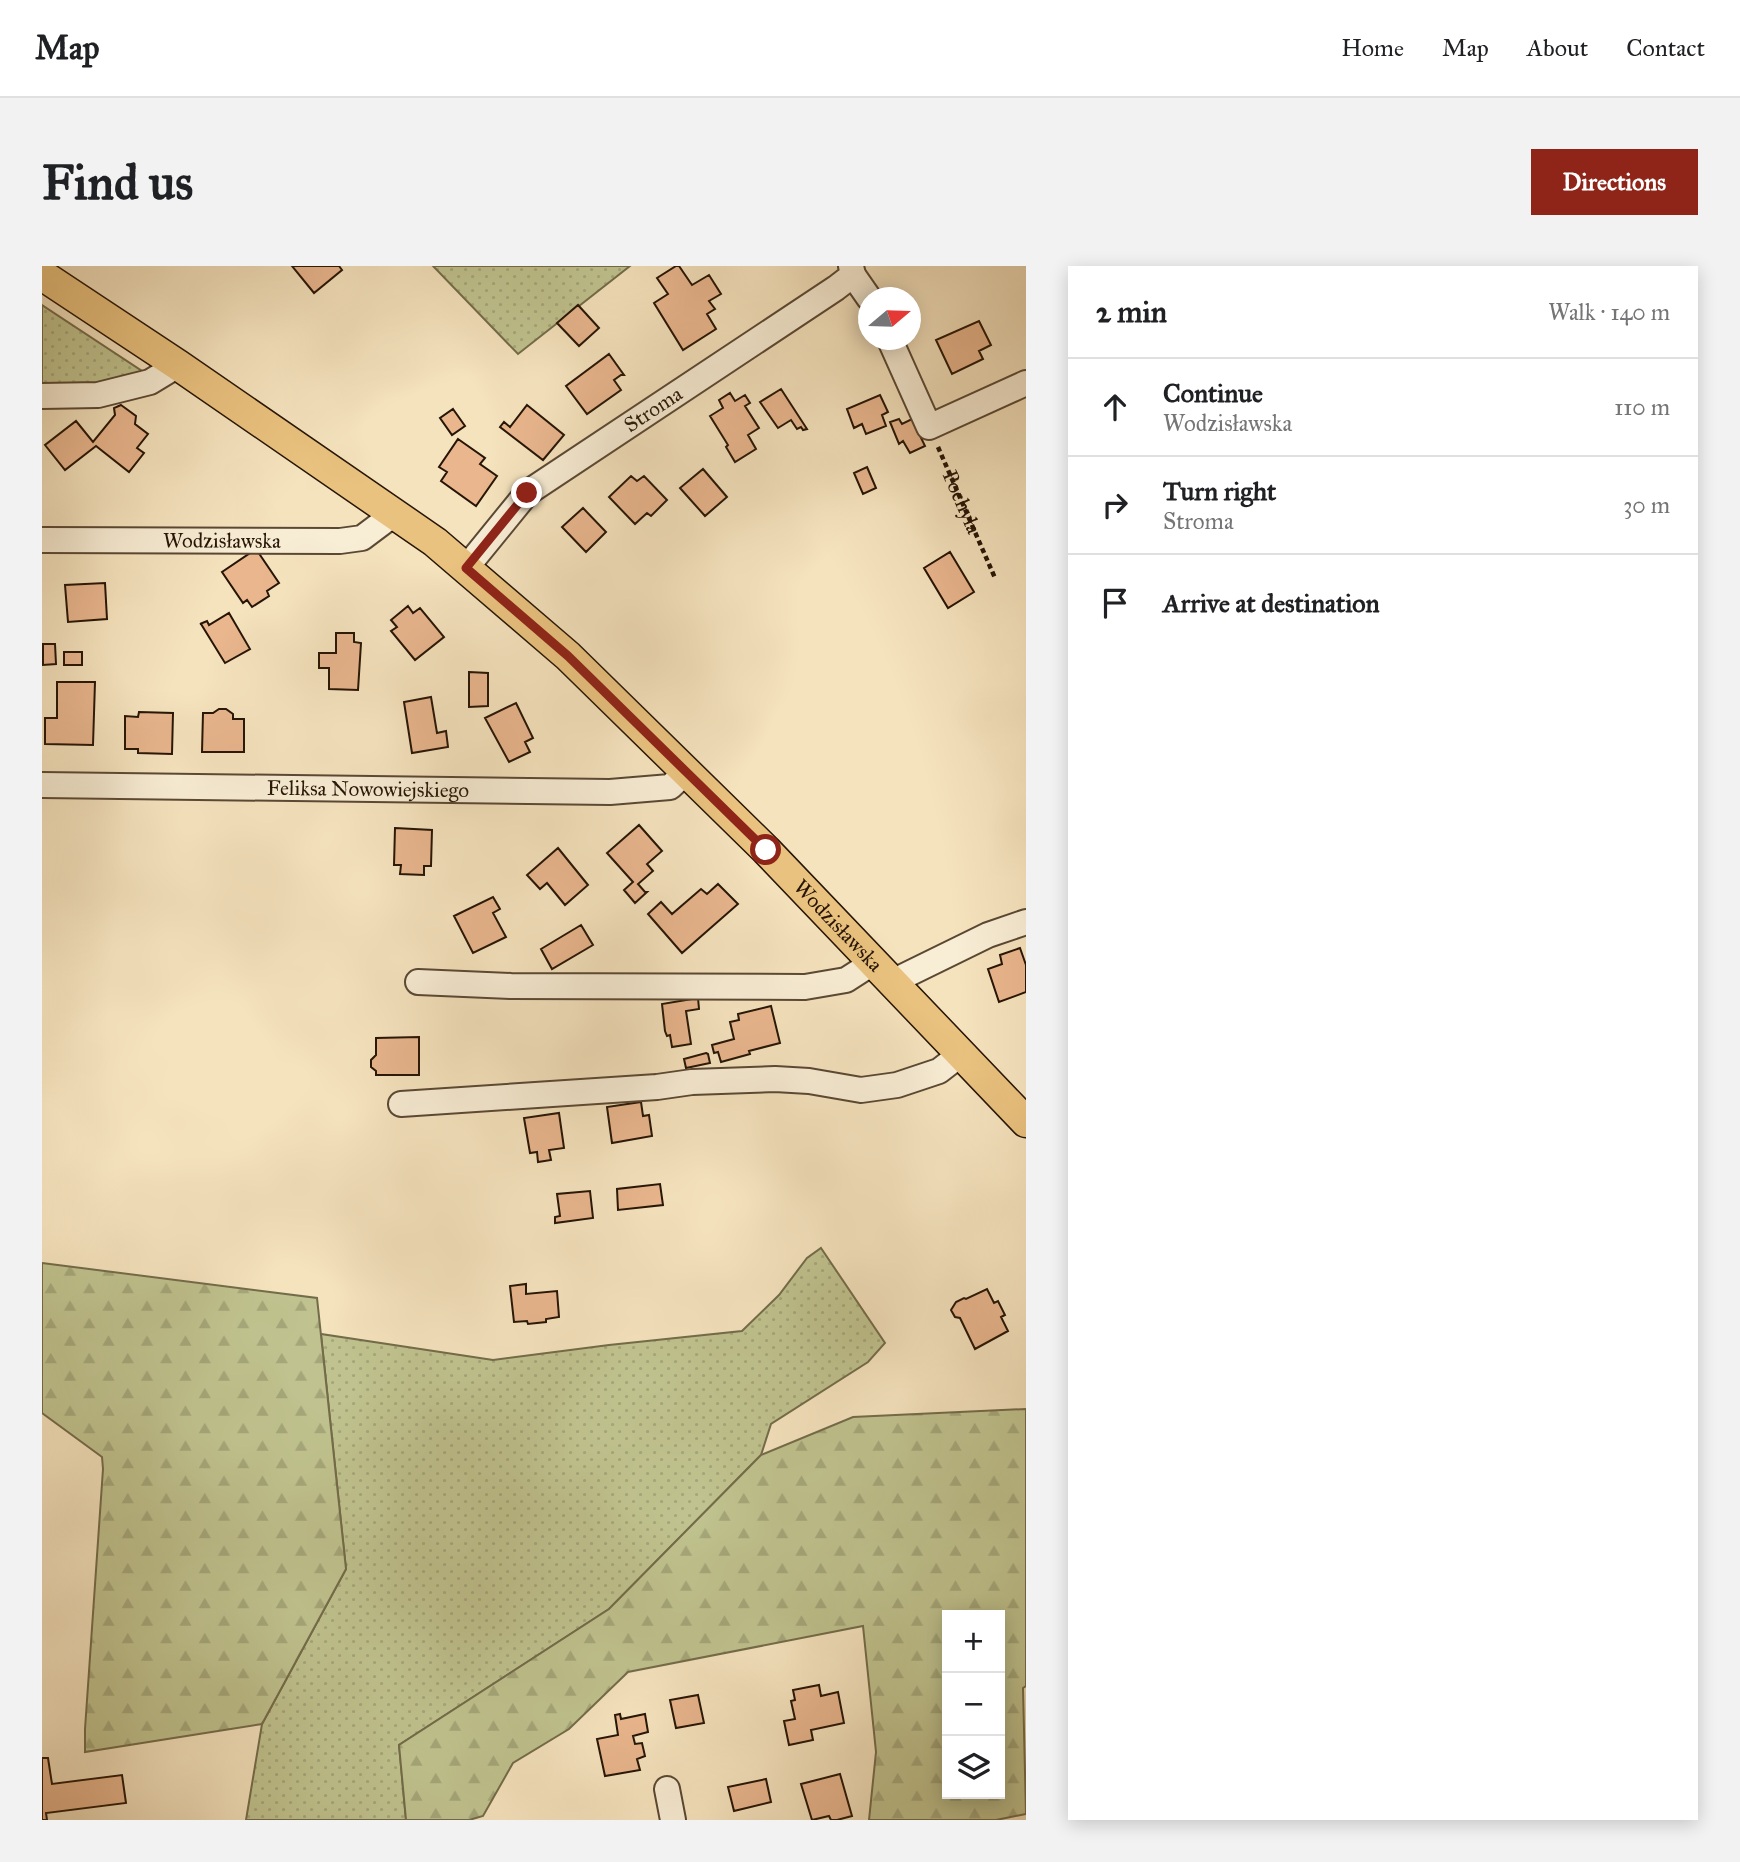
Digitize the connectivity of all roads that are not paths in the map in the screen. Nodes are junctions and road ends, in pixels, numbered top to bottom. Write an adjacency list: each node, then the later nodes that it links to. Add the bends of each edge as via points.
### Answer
1 (852, 270): 3 (street); 10 (street, Stroma, via 836,288 527,493)
2 (42, 275): 5 (main road, Wodzisławska)
3 (862, 287)
4 (894, 350): 6 (street, via 929,427)
5 (178, 365): 7 (street, via 150,382 98,395); 8 (main road, Wodzisławska)
6 (1026, 383)
7 (42, 396)
8 (394, 514): 9 (street, Wodzisławska, via 362,538 340,541); 10 (main road, Wodzisławska)
9 (42, 540)
10 (466, 568): 11 (main road, Wodzisławska, via 568,656)
11 (686, 772): 12 (street, Feliksa Nowowiejskiego, via 670,787 610,792); 14 (main road, Wodzisławska)
12 (42, 785)
13 (1026, 922): 14 (street)
14 (883, 972): 15 (street, via 805,987); 16 (main road, Wodzisławska)
15 (418, 982)
16 (961, 1054): 17 (street, via 939,1072 897,1086 861,1090 809,1081 747,1080); 18 (main road, Wodzisławska)
17 (401, 1104)
18 (1026, 1122)
19 (667, 1789): 20 (street)
20 (673, 1820)

